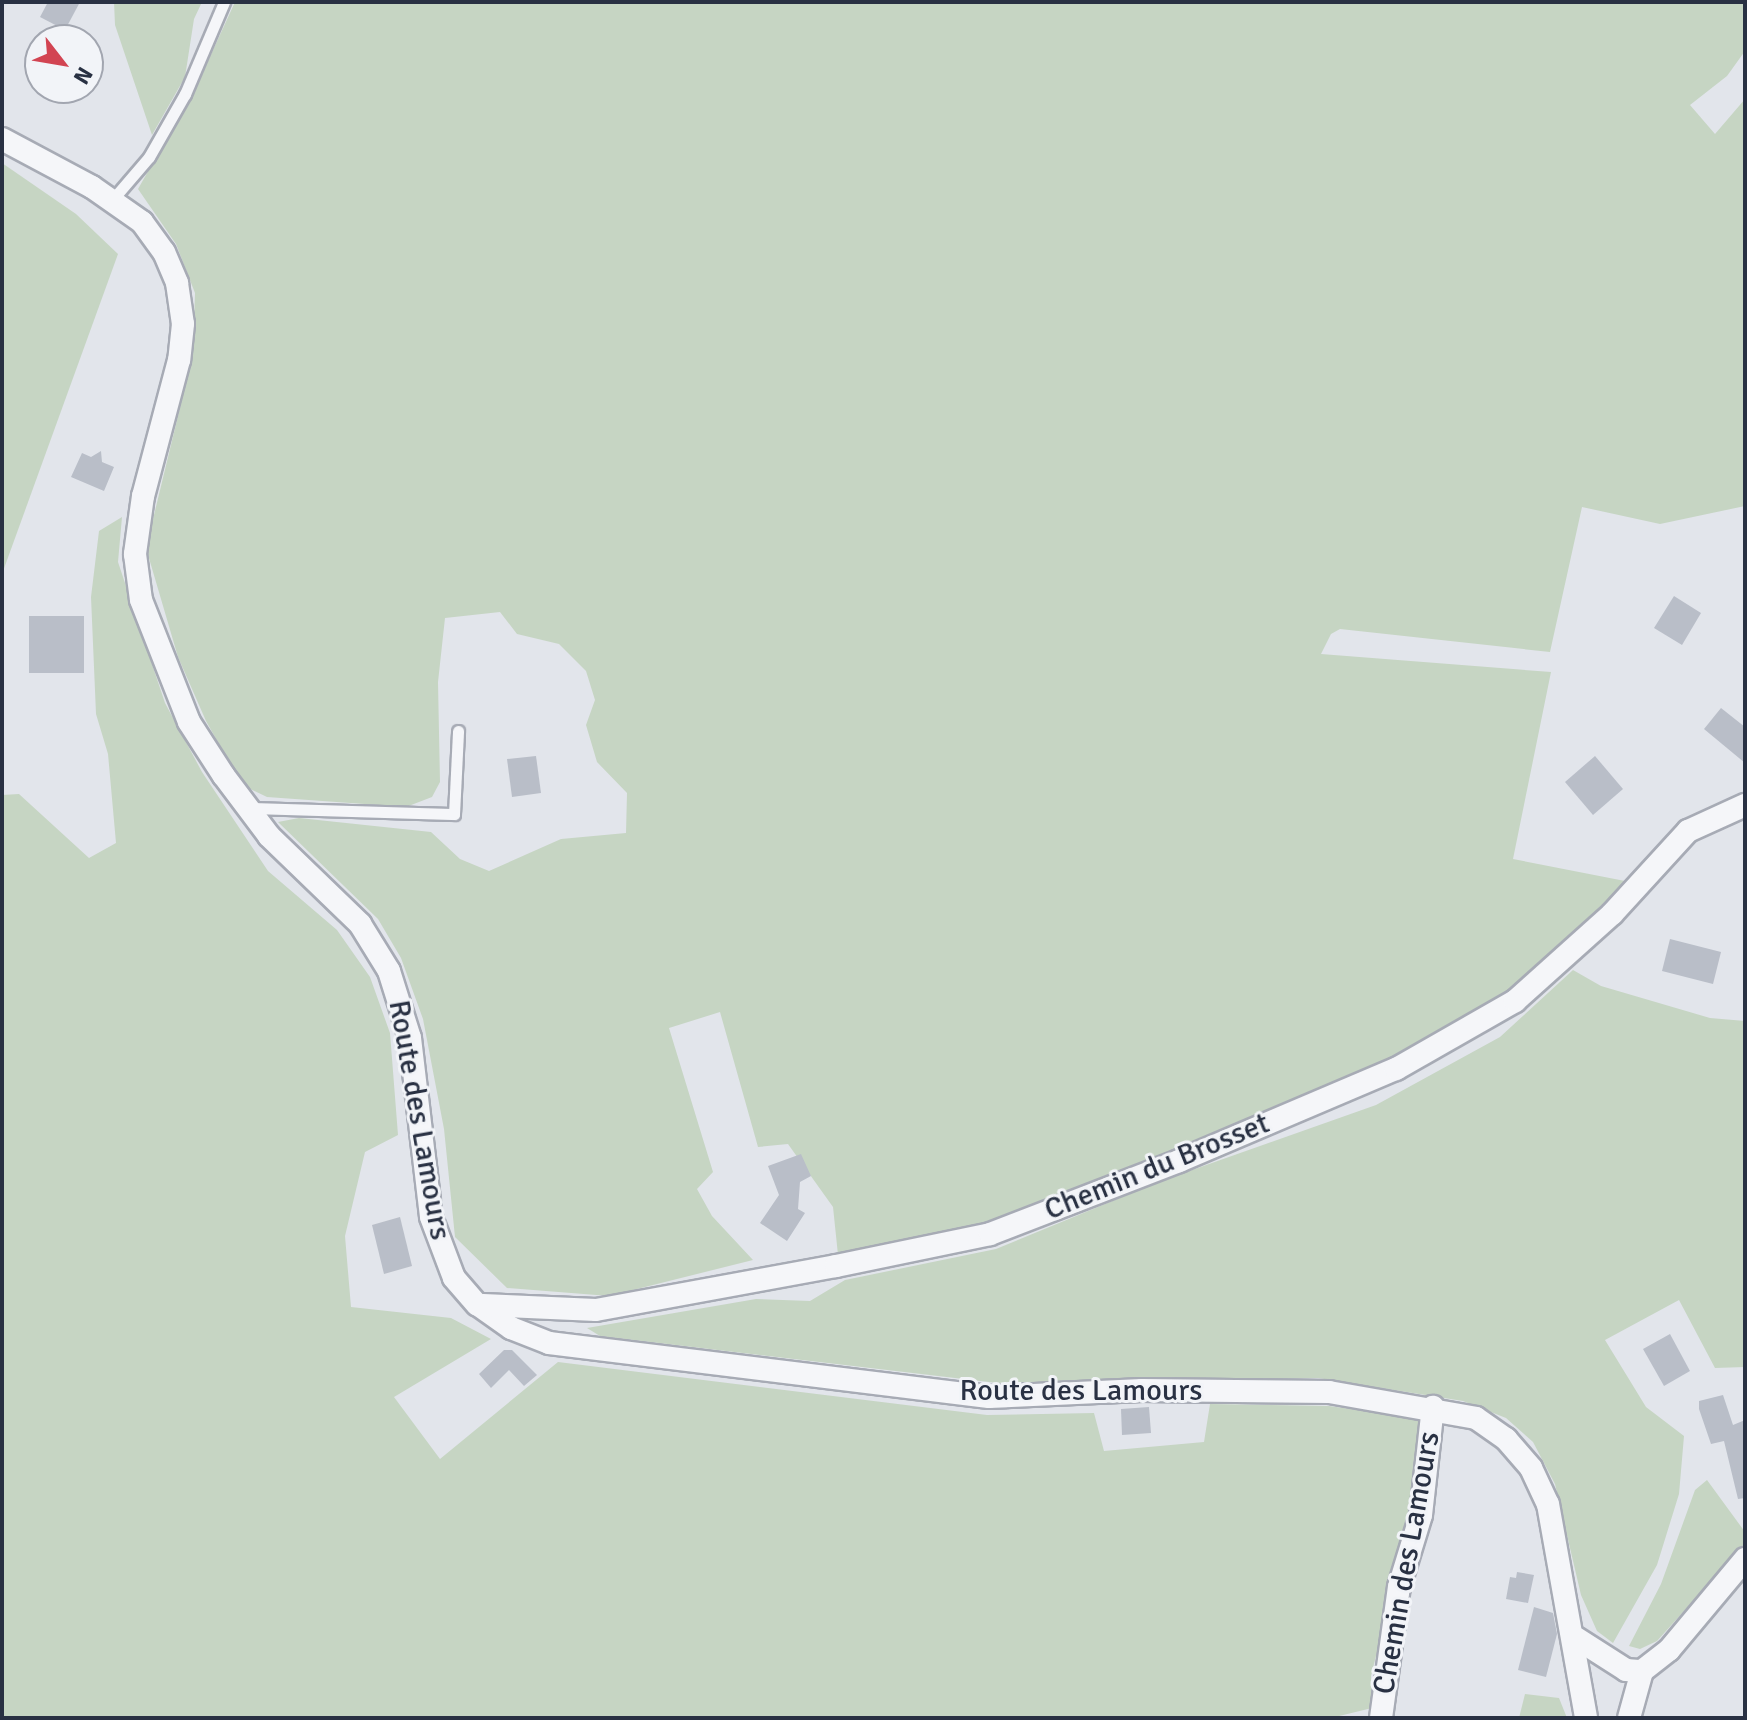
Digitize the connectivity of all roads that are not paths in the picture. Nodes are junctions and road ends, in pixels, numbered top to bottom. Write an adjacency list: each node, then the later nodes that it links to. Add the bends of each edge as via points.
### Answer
1 (224, 2): 3 (lane, via 185,94 149,157)
2 (2, 139): 3 (street, Route des Lamours)
3 (113, 199): 6 (street, Route des Lamours, via 142,222 164,252 177,283 183,324 179,360 143,496 135,554 141,600 189,722)
4 (458, 731): 6 (lane, via 454,814)
5 (1745, 805): 7 (street, Chemin du Brosset, via 1688,831 1612,914 1515,1001 1396,1069 1179,1161 990,1234 836,1266 596,1310)
6 (248, 808): 7 (street, Route des Lamours, via 269,836 360,924 389,971 410,1038 431,1217 454,1278)
7 (477, 1304): 8 (street, Route des Lamours, via 511,1328 549,1343 989,1397 1142,1390 1329,1392)
8 (1433, 1407): 10 (street, Route des Lamours, via 1476,1418 1506,1439 1531,1468 1548,1504); 12 (street, Chemin des Lamours, via 1421,1515 1399,1587)
9 (1745, 1559): 11 (street, via 1669,1650)
10 (1576, 1638): 11 (street, via 1626,1670); 13 (street, Route des Lamours)
11 (1642, 1671): 14 (street)
12 (1381, 1718)
13 (1586, 1718)
14 (1629, 1718)

